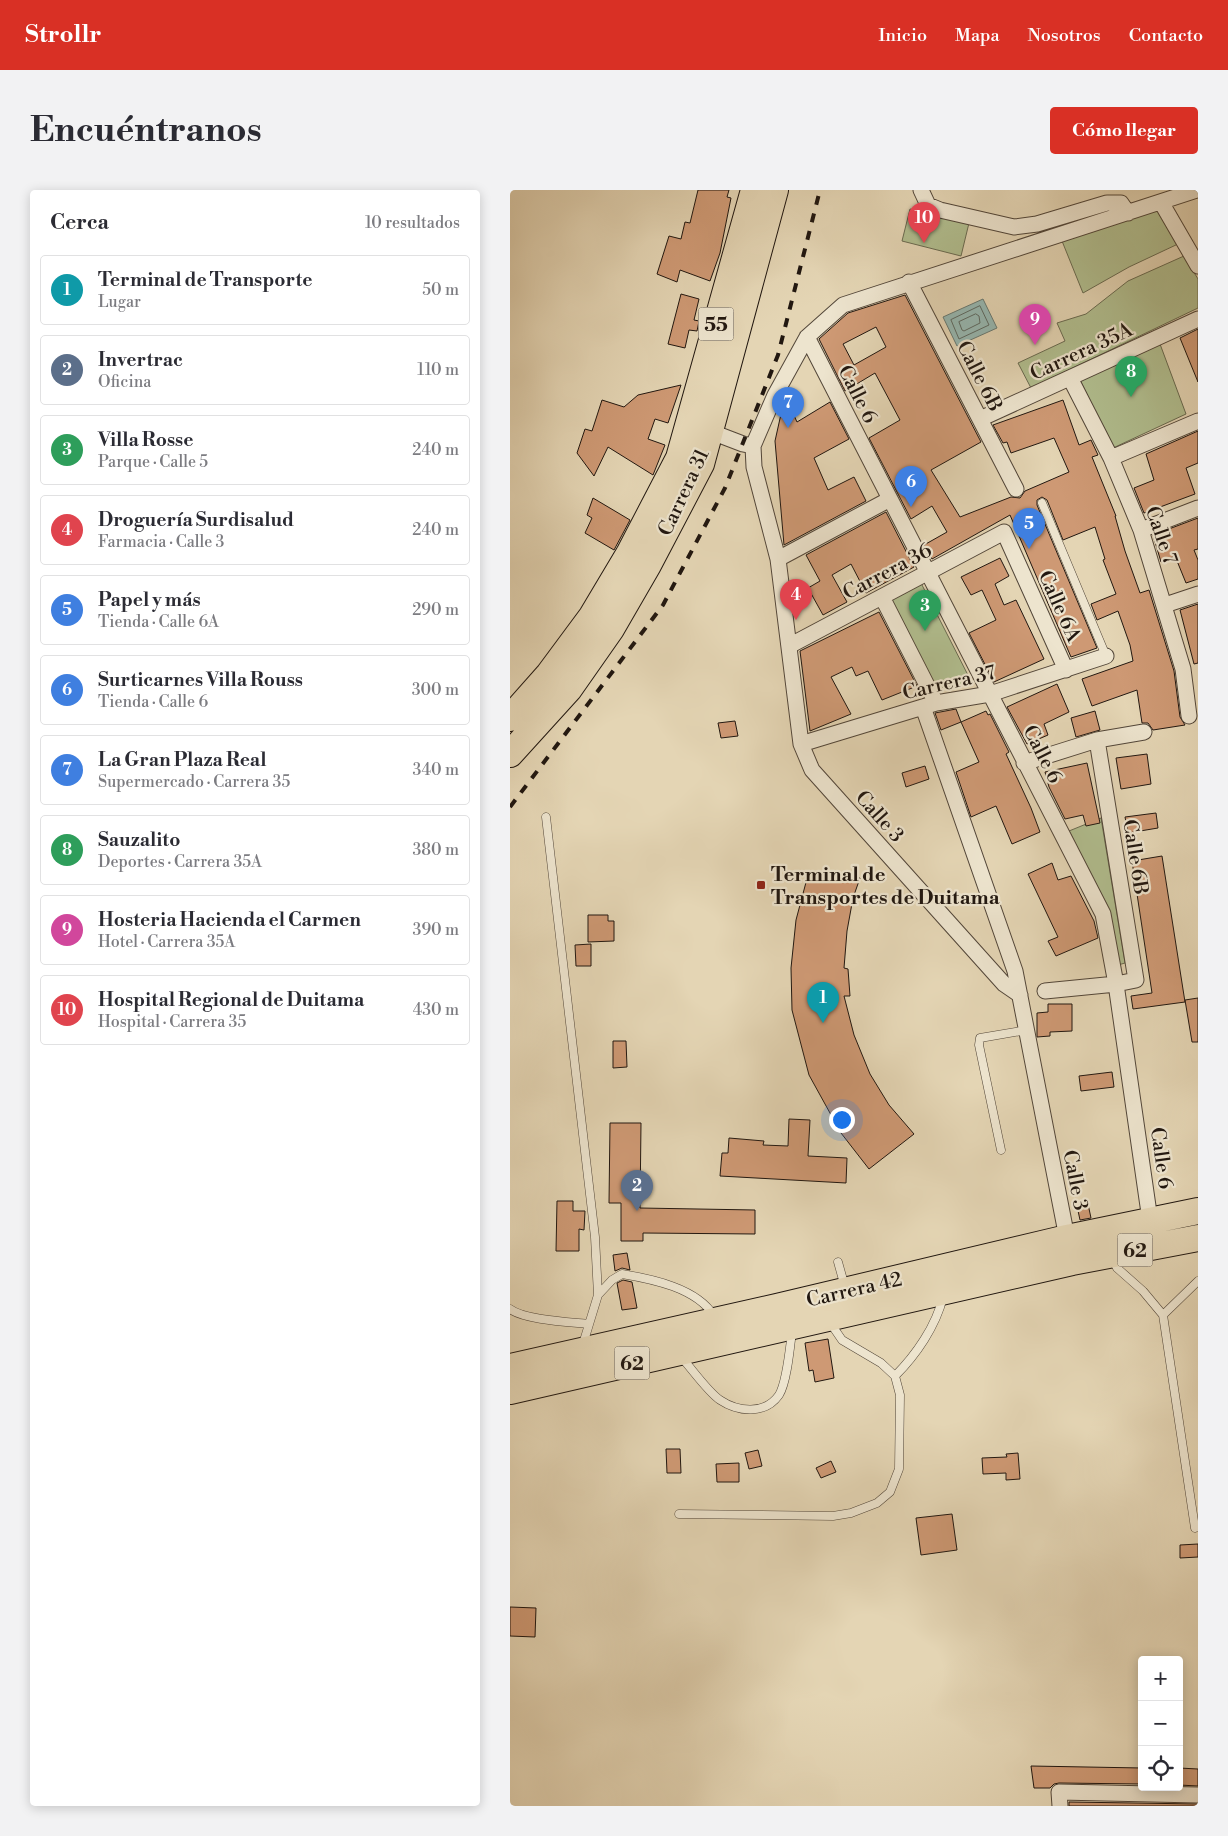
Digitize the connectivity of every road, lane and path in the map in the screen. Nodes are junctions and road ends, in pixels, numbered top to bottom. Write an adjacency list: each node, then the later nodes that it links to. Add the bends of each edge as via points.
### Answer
1 (754, 190): 12 (highway, Carrera 31 / 55)
2 (775, 190): 15 (highway, Carrera 31 / 55)
3 (921, 190): 6 (street, via 928,205 940,210 1014,227 1038,224 1107,203 1121,203)
4 (1198, 190): 5 (street)
5 (1161, 202): 6 (street); 7 (street)
6 (1128, 213): 8 (street)
7 (1198, 266)
8 (909, 282): 10 (street, via 843,305); 13 (street, Calle 6B)
9 (1198, 319): 11 (street, Carrera 35A)
10 (807, 337): 16 (street); 19 (street, Calle 6)
11 (1070, 378): 13 (street, Carrera 35A); 17 (street, Calle 7)
12 (700, 384): 15 (highway, via 705,394 704,420); 36 (highway, Carrera 31 / 55, via 679,458 629,554 592,616 549,674)
13 (980, 419): 18 (street, Calle 6B)
14 (1198, 421): 17 (street)
15 (710, 431): 16 (street); 40 (highway, Carrera 31 / 55, via 701,464 611,629 569,689)
16 (752, 446): 24 (street, Calle 3, via 754,467)
17 (1111, 458): 22 (street, Calle 7)
18 (1016, 489)
19 (890, 499): 24 (street); 25 (street, Calle 6)
20 (1042, 503): 30 (lane)
21 (1198, 508): 22 (street)
22 (1141, 530): 28 (street, Calle 7)
23 (1004, 532): 25 (street, Carrera 36); 32 (street, Calle 6A)
24 (778, 559): 29 (street, Calle 3)
25 (927, 573): 27 (street, Carrera 36); 33 (street, Calle 6)
26 (1198, 594): 28 (street)
27 (882, 597): 29 (street, Carrera 36); 34 (street)
28 (1165, 605): 31 (street, Calle 7)
29 (789, 646): 39 (street, Calle 3)
30 (1106, 656): 32 (street, Carrera 37)
31 (1191, 669): 35 (street, Calle 7)
32 (1066, 670): 33 (street, Carrera 37)
33 (990, 694): 34 (street, Carrera 37); 41 (street, Calle 6)
34 (929, 705): 39 (street, Carrera 37); 45 (street)
35 (1189, 716)
36 (510, 718)
37 (1144, 732): 38 (street)
38 (1098, 740): 41 (street); 43 (street, Calle 6B, via 1136,980)
39 (801, 744): 45 (street, Calle 3, via 812,770 1004,984)
40 (510, 754)
41 (1024, 763): 43 (street, Calle 6, via 1103,914)
42 (546, 817): 56 (lane, via 595,1237)
43 (1116, 984): 44 (street); 49 (street, Calle 6)
44 (1046, 991)
45 (1020, 995): 46 (street, Calle 3)
46 (1027, 1030): 47 (lane, via 980,1038); 51 (street, Calle 3)
47 (1001, 1150)
48 (1198, 1211): 49 (highway, Carrera 42 / 62)
49 (1150, 1220): 51 (highway, Carrera 42 / 62)
50 (1198, 1238): 52 (highway, Carrera 42 / 62)
51 (1070, 1250): 52 (highway, Carrera 42 / 62); 55 (highway, Carrera 42 / 62); 57 (highway, Carrera 42 / 62)
52 (1110, 1255): 59 (lane, via 1117,1268)
53 (838, 1262): 57 (lane)
54 (1198, 1280): 59 (lane)
55 (944, 1291): 57 (highway, Carrera 42 / 62); 67 (lane, via 935,1321 910,1361)
56 (598, 1295): 60 (lane, via 622,1274 650,1278 685,1291 710,1310); 61 (lane)
57 (844, 1305): 62 (highway, Carrera 42 / 62); 63 (highway, Carrera 42 / 62); 67 (lane, via 836,1333)
58 (510, 1309): 61 (lane, via 545,1319)
59 (1163, 1315): 70 (lane)
60 (717, 1321): 62 (highway, Carrera 42 / 62); 64 (highway, Carrera 42 / 62)
61 (589, 1324): 64 (lane)
62 (752, 1324): 63 (highway, Carrera 42 / 62); 65 (highway, Carrera 42 / 62)
63 (793, 1326): 65 (lane, via 787,1371 779,1395 755,1410 734,1408 719,1399)
64 (581, 1351): 66 (highway, Carrera 42 / 62)
65 (677, 1352): 68 (highway, Carrera 42 / 62)
66 (510, 1367)
67 (896, 1376): 69 (lane, via 900,1395 899,1469 890,1492 877,1503 834,1516)
68 (510, 1391)
69 (679, 1514)
70 (1195, 1528)
71 (1198, 1795): 72 (street)
72 (1059, 1799)

